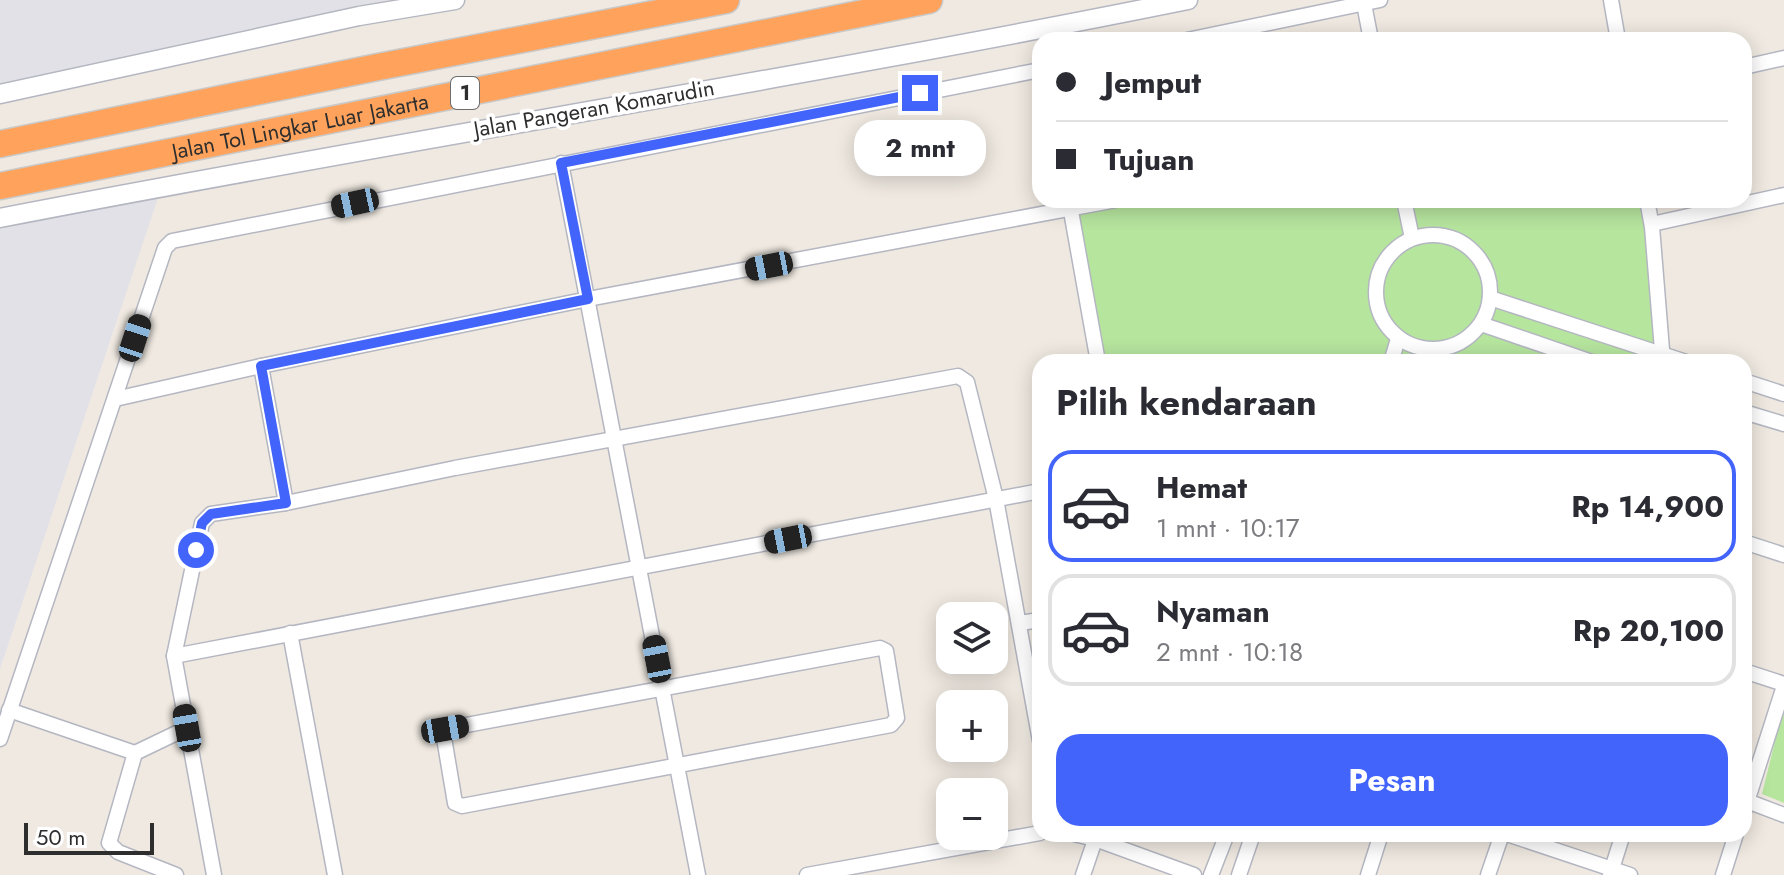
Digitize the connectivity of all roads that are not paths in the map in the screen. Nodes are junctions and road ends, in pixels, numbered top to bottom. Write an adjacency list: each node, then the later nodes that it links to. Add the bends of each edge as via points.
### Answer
1 (455, 0): 14 (street)
2 (726, 0): 15 (highway, Jalan Tol Lingkar Luar Jakarta / 1)
3 (929, 0): 17 (highway, Jalan Tol Lingkar Luar Jakarta / 1)
4 (1188, 0): 25 (street, Jalan Pangeran Komarudin)
5 (1380, 0): 7 (street)
6 (1611, 0): 10 (street)
7 (1364, 4): 8 (street); 9 (street)
8 (1226, 32)
9 (1369, 32)
10 (1617, 32)
11 (1784, 58): 12 (street)
12 (1752, 65)
13 (1032, 72): 16 (street)
14 (0, 94)
15 (0, 144)
16 (561, 163): 29 (street); 42 (street, via 172,241 165,248)
17 (0, 186)
18 (1784, 195): 19 (street)
19 (1752, 202)
20 (1055, 208): 29 (street)
21 (1071, 208): 32 (street)
22 (1406, 208): 27 (street)
23 (1649, 208): 26 (street)
24 (1725, 208): 26 (street)
25 (0, 218)
26 (1652, 224): 38 (street)
27 (1412, 238): 28 (street, via 1438,234 1462,242 1481,260); 31 (street, via 1387,258 1375,288 1383,321)
28 (1490, 298): 30 (street); 37 (street)
29 (588, 299): 39 (street); 45 (street)
30 (1481, 324): 35 (street, via 1454,346); 36 (street)
31 (1398, 339): 33 (street); 34 (street)
32 (1097, 354)
33 (1393, 354)
34 (1417, 354)
35 (1422, 354)
36 (1569, 354)
37 (1652, 354)
38 (1664, 354)
39 (261, 366): 42 (street); 48 (street)
40 (1752, 384): 41 (street)
41 (1784, 394)
42 (115, 399): 60 (street)
43 (1752, 414): 44 (street)
44 (1784, 424)
45 (614, 438): 47 (street, via 958,376 967,382); 48 (street); 51 (street)
46 (1032, 492): 47 (street)
47 (996, 499): 51 (street); 53 (street)
48 (286, 503): 55 (street, via 211,514 202,523)
49 (1752, 545): 50 (street)
50 (1784, 555)
51 (639, 567): 54 (street); 58 (street)
52 (1032, 621): 53 (street)
53 (1020, 623): 59 (street)
54 (290, 633): 55 (street); 81 (street)
55 (174, 656): 61 (street)
56 (1752, 674): 57 (street)
57 (1784, 685): 65 (street)
58 (663, 689): 64 (street); 64 (street, via 886,651 895,723); 64 (street, via 445,729 455,803 462,806)
59 (1032, 694)
60 (9, 710): 62 (street); 63 (street)
61 (187, 728): 63 (street); 80 (street)
62 (0, 739)
63 (135, 753): 79 (street, via 109,843 118,852)
64 (677, 765): 82 (street)
65 (1752, 787)
66 (1752, 807): 67 (street)
67 (1784, 815)
68 (1032, 834): 83 (street)
69 (1094, 842): 84 (street)
70 (1111, 842): 85 (street)
71 (1224, 842): 86 (street)
72 (1250, 842): 87 (street)
73 (1378, 842): 88 (street)
74 (1501, 842): 89 (street)
75 (1527, 842): 78 (street)
76 (1620, 842): 78 (street)
77 (1733, 842): 91 (street)
78 (1611, 872): 90 (street)
79 (176, 875)
80 (214, 875)
81 (335, 875)
82 (698, 875)
83 (807, 875)
84 (1083, 875)
85 (1194, 875)
86 (1211, 875)
87 (1239, 875)
88 (1368, 875)
89 (1488, 875)
90 (1630, 875)
91 (1723, 875)

